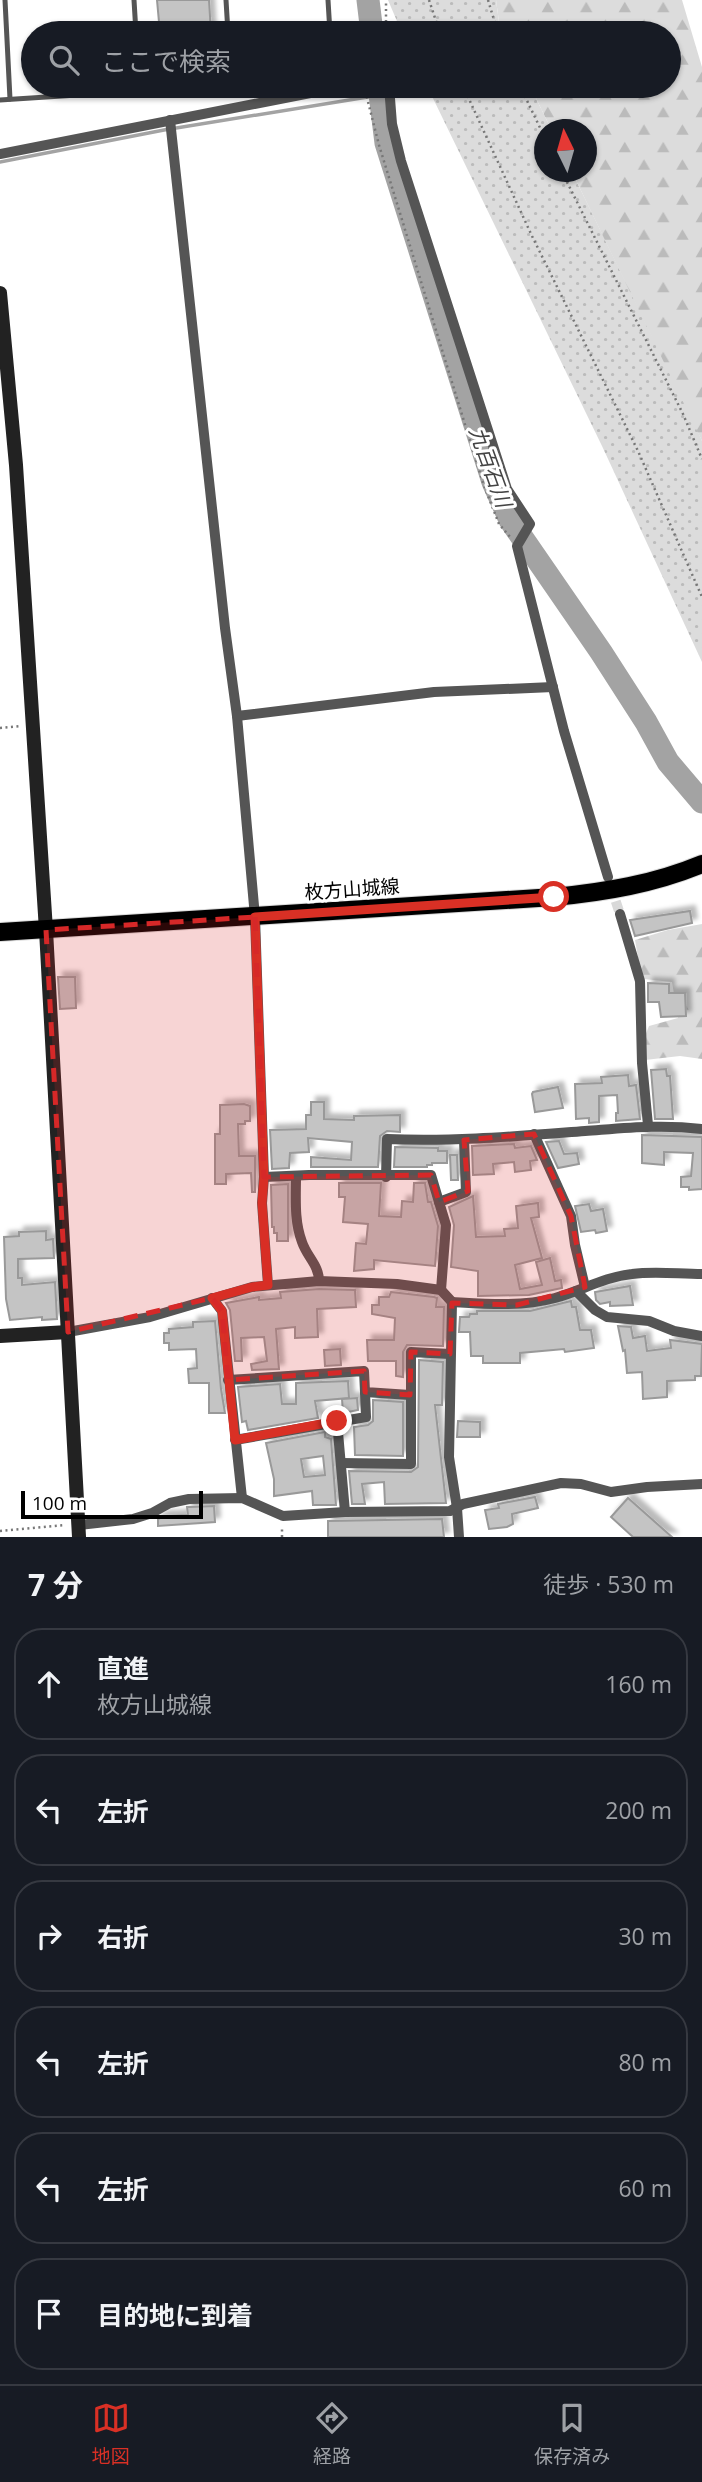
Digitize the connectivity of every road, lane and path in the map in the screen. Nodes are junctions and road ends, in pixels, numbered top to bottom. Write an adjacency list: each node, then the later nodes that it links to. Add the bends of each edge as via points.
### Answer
1 (5, 0): 20 (lane)
2 (134, 0): 8 (lane)
3 (226, 0): 9 (lane)
4 (328, 0): 10 (lane)
5 (386, 0): 11 (path)
6 (429, 0): 12 (path)
7 (488, 0): 13 (path)
8 (135, 21)
9 (227, 21)
10 (329, 21)
11 (386, 21)
12 (436, 21)
13 (494, 21)
14 (22, 98): 20 (lane)
15 (284, 98): 23 (street)
16 (366, 98): 28 (path, via 483,483 499,524)
17 (390, 98): 28 (street, via 401,161 498,463 507,489 530,524)
18 (469, 98): 29 (path, via 617,406)
19 (526, 98): 22 (path)
20 (10, 99): 21 (lane)
21 (0, 100)
22 (536, 119)
23 (170, 120): 24 (street); 31 (street)
24 (0, 154)
25 (567, 182): 27 (path)
26 (0, 293): 32 (street)
27 (702, 458)
28 (517, 546): 30 (street)
29 (702, 597)
30 (553, 687): 31 (street, via 434,692); 35 (street)
31 (237, 716): 37 (street)
32 (32, 725): 33 (path); 38 (street)
33 (0, 728)
34 (702, 864): 37 (main road, 枚方山城線, via 606,892)
35 (608, 877)
36 (620, 914): 40 (street, via 640,981)
37 (255, 917): 38 (main road, 枚方山城線); 45 (street)
38 (46, 930): 39 (main road, 枚方山城線); 55 (street)
39 (0, 932)
40 (648, 1125): 41 (street); 42 (street)
41 (702, 1129)
42 (534, 1134): 43 (street); 51 (street, via 572,1216)
43 (464, 1140): 46 (street, via 387,1139); 47 (street, via 466,1192)
44 (296, 1176): 45 (street); 46 (street); 49 (street, via 298,1226 302,1244 319,1271)
45 (264, 1177): 50 (street)
46 (386, 1177): 47 (street, via 431,1175)
47 (439, 1202): 52 (street, via 446,1225)
48 (702, 1274): 51 (street, via 632,1274)
49 (319, 1281): 50 (street); 52 (street)
50 (268, 1285): 53 (street)
51 (581, 1289): 54 (street, via 517,1305); 57 (street, via 595,1310 607,1317 649,1321)
52 (441, 1290): 54 (street)
53 (212, 1298): 55 (street, via 150,1317); 59 (street, via 222,1311)
54 (452, 1302): 58 (street)
55 (68, 1332): 56 (street); 70 (street)
56 (0, 1336)
57 (702, 1336)
58 (450, 1354): 61 (street, via 411,1352); 67 (street, via 449,1457)
59 (228, 1380): 60 (street, via 364,1371); 63 (street)
60 (365, 1392): 61 (street); 62 (street, via 366,1417)
61 (410, 1395): 64 (street, via 411,1464)
62 (337, 1421): 63 (street); 64 (street)
63 (235, 1440): 66 (street)
64 (341, 1462): 68 (street)
65 (702, 1484): 67 (street, via 611,1492 561,1483)
66 (242, 1498): 68 (street, via 283,1516); 70 (street, via 189,1499 133,1519)
67 (457, 1508): 68 (street); 71 (street)
68 (345, 1512)
69 (0, 1531): 70 (path)
70 (79, 1531)
71 (459, 1537)

